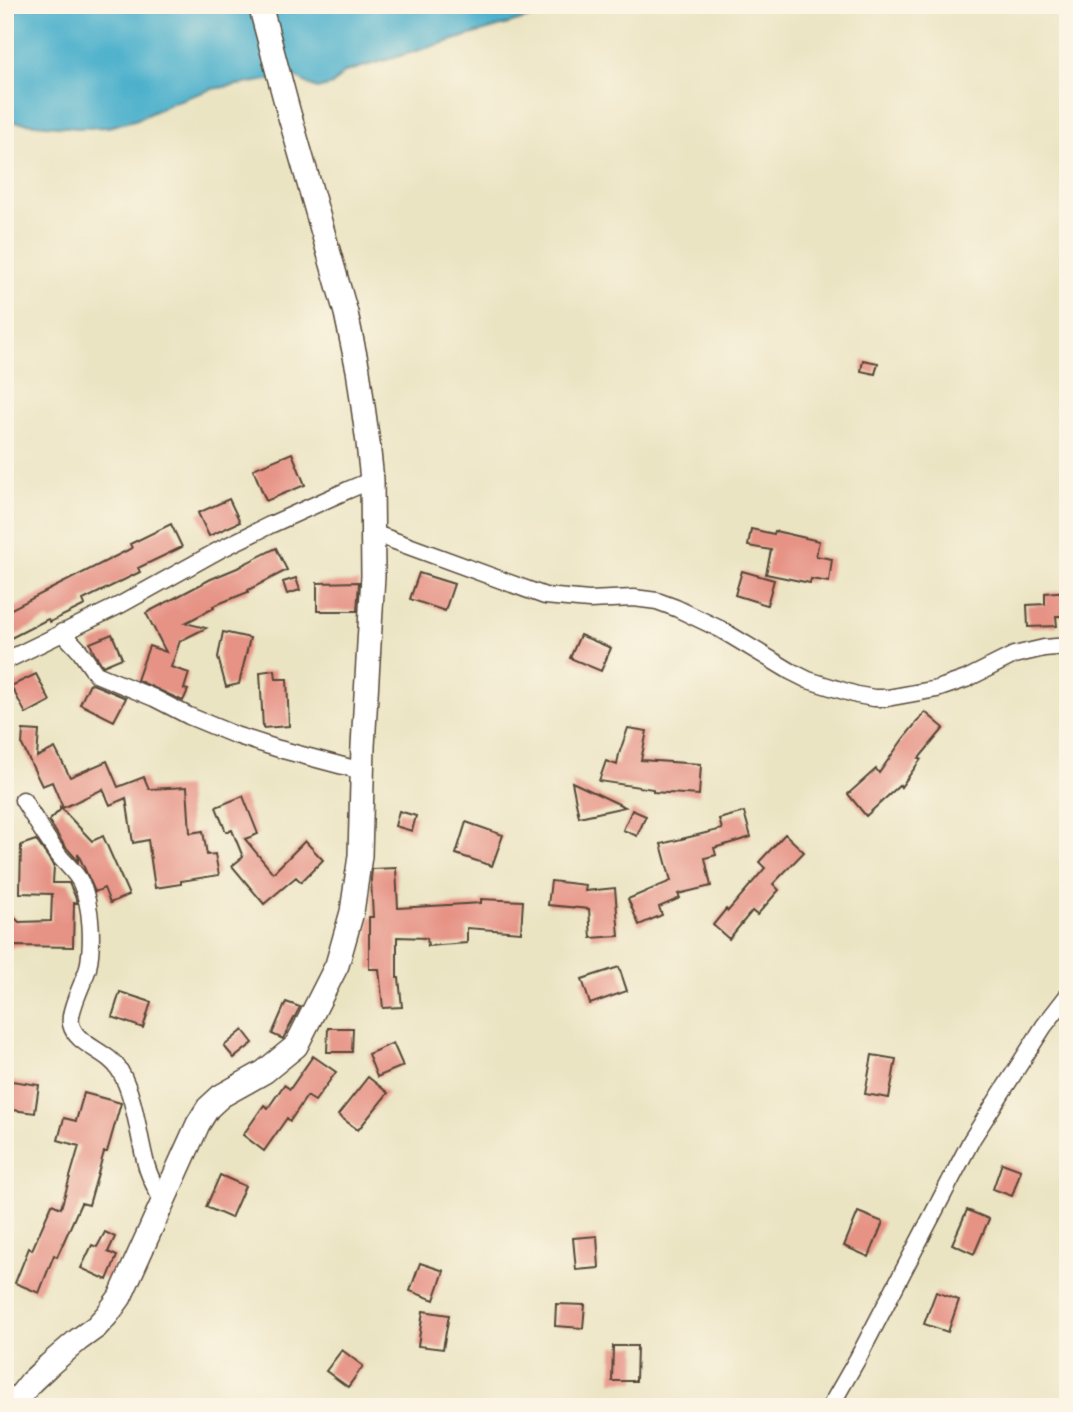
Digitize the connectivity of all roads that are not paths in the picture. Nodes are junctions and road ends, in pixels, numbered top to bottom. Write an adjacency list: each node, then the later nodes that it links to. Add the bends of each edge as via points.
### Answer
1 (260, 5): 2 (street, via 346,313)
2 (372, 480): 3 (street); 4 (street, via 221,549)
3 (373, 533): 5 (street, via 545,596 657,601 720,629 808,680 874,698 937,689 1014,655); 7 (street)
4 (62, 632): 6 (street); 7 (street, via 96,674 235,735)
5 (1068, 646)
6 (5, 661)
7 (362, 771): 10 (street, via 357,883 337,965 296,1046 208,1108)
8 (23, 800): 10 (street, via 81,882 87,902 91,928 88,967 70,1020 74,1033 105,1054 121,1072 147,1168)
9 (1068, 995): 12 (street, via 972,1139)
10 (163, 1203): 11 (street, via 120,1297 107,1315 49,1365)
11 (11, 1407)
12 (830, 1407)

